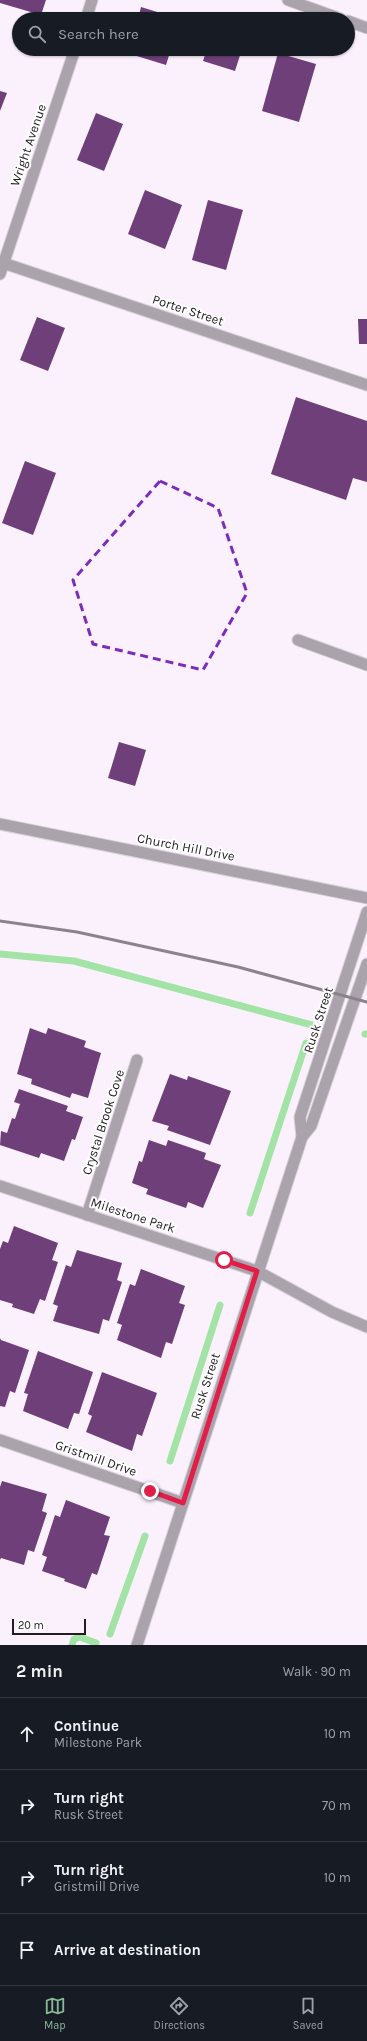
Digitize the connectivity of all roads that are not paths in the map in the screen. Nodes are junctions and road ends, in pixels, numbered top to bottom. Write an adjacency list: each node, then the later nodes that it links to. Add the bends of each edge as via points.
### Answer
1 (92, 0): 3 (street)
2 (288, 0): 4 (street)
3 (88, 12)
4 (321, 12)
5 (355, 24): 6 (street)
6 (367, 28)
7 (74, 56): 8 (street, Wright Avenue)
8 (1, 266): 9 (street, Porter Street)
9 (367, 385)
10 (298, 640): 11 (street)
11 (367, 665)
12 (0, 824): 13 (street, Church Hill Drive)
13 (367, 898)
14 (367, 912): 17 (street, Rusk Street, via 300,1117)
15 (367, 964): 17 (street, Rusk Street, via 311,1126)
16 (137, 1060): 19 (street, Crystal Brook Cove)
17 (302, 1137): 20 (street, Rusk Street)
18 (0, 1186): 19 (street, Milestone Park)
19 (87, 1215): 20 (street, Milestone Park)
20 (257, 1271): 21 (street, Milestone Park, via 332,1312); 23 (street, Rusk Street)
21 (367, 1327)
22 (0, 1440): 23 (street, Gristmill Drive)
23 (183, 1503): 24 (street, Rusk Street)
24 (137, 1645)

